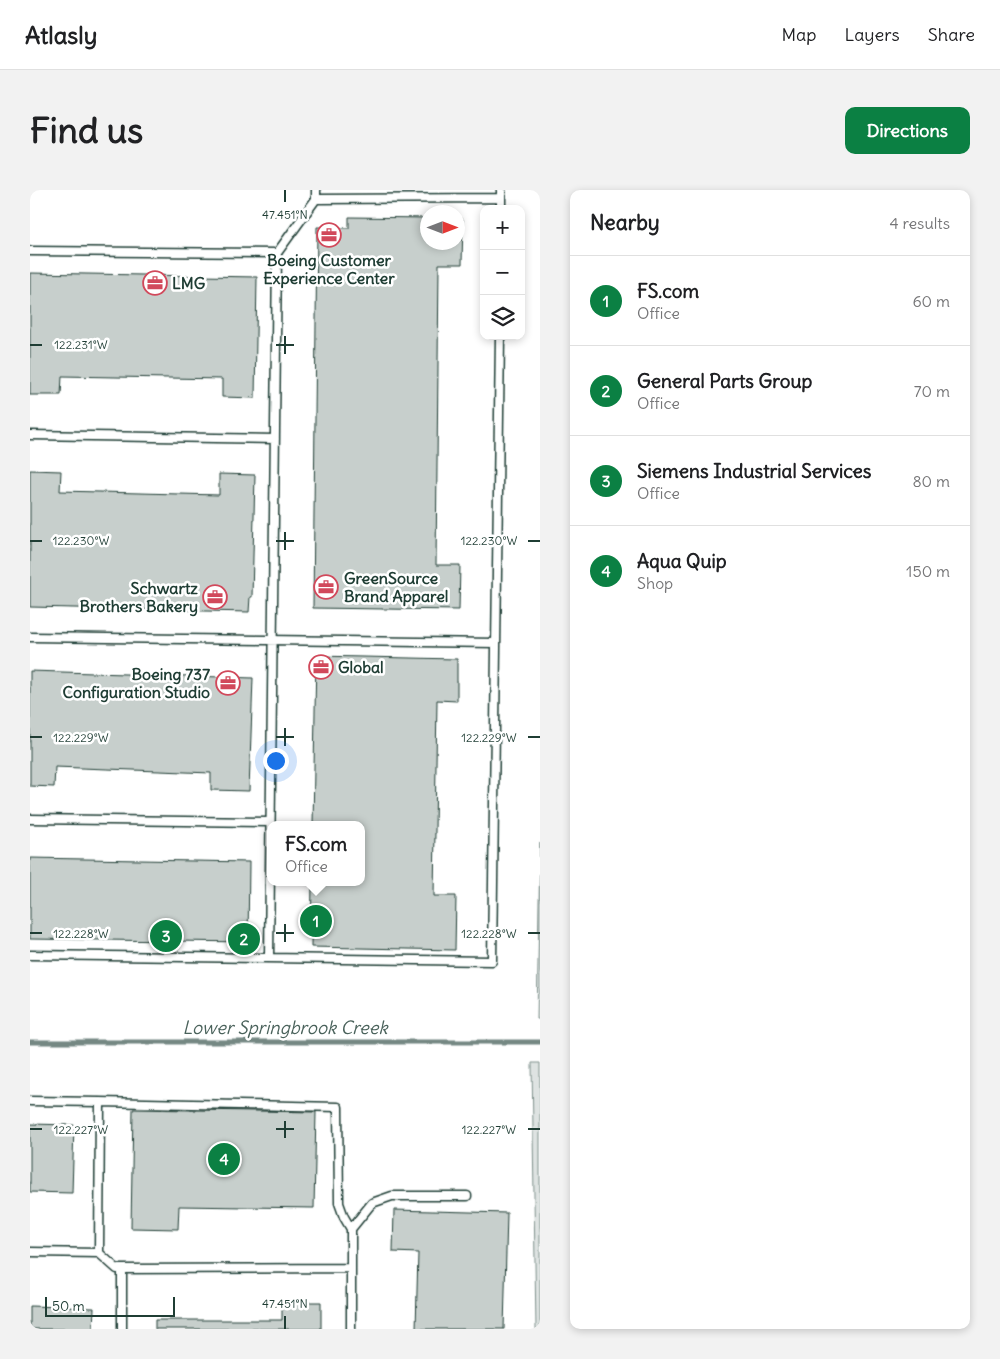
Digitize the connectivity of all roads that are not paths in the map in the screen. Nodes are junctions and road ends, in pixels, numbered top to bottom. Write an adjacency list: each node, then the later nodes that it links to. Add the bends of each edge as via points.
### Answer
1 (316, 190): 3 (lane)
2 (501, 194): 3 (lane)
3 (316, 199): 5 (lane)
4 (30, 251): 5 (lane)
5 (277, 253): 8 (lane)
6 (500, 340): 11 (lane)
7 (30, 435): 8 (lane)
8 (275, 439): 10 (lane)
9 (30, 637): 10 (lane)
10 (273, 640): 11 (lane); 13 (lane)
11 (496, 643): 17 (lane, via 492,961)
12 (30, 819): 14 (lane)
13 (270, 821)
14 (267, 822)
15 (270, 886): 17 (lane)
16 (30, 955): 17 (lane)
17 (269, 958)
18 (30, 1102): 19 (lane)
19 (100, 1102): 21 (lane, via 338,1107 339,1203); 23 (lane)
20 (467, 1196): 21 (lane, via 392,1196 372,1203)
21 (351, 1229): 24 (lane)
22 (30, 1252): 23 (lane)
23 (99, 1253): 25 (lane, via 117,1269)
24 (351, 1268): 25 (lane); 27 (lane)
25 (122, 1269): 26 (lane)
26 (122, 1329)
27 (351, 1329)

